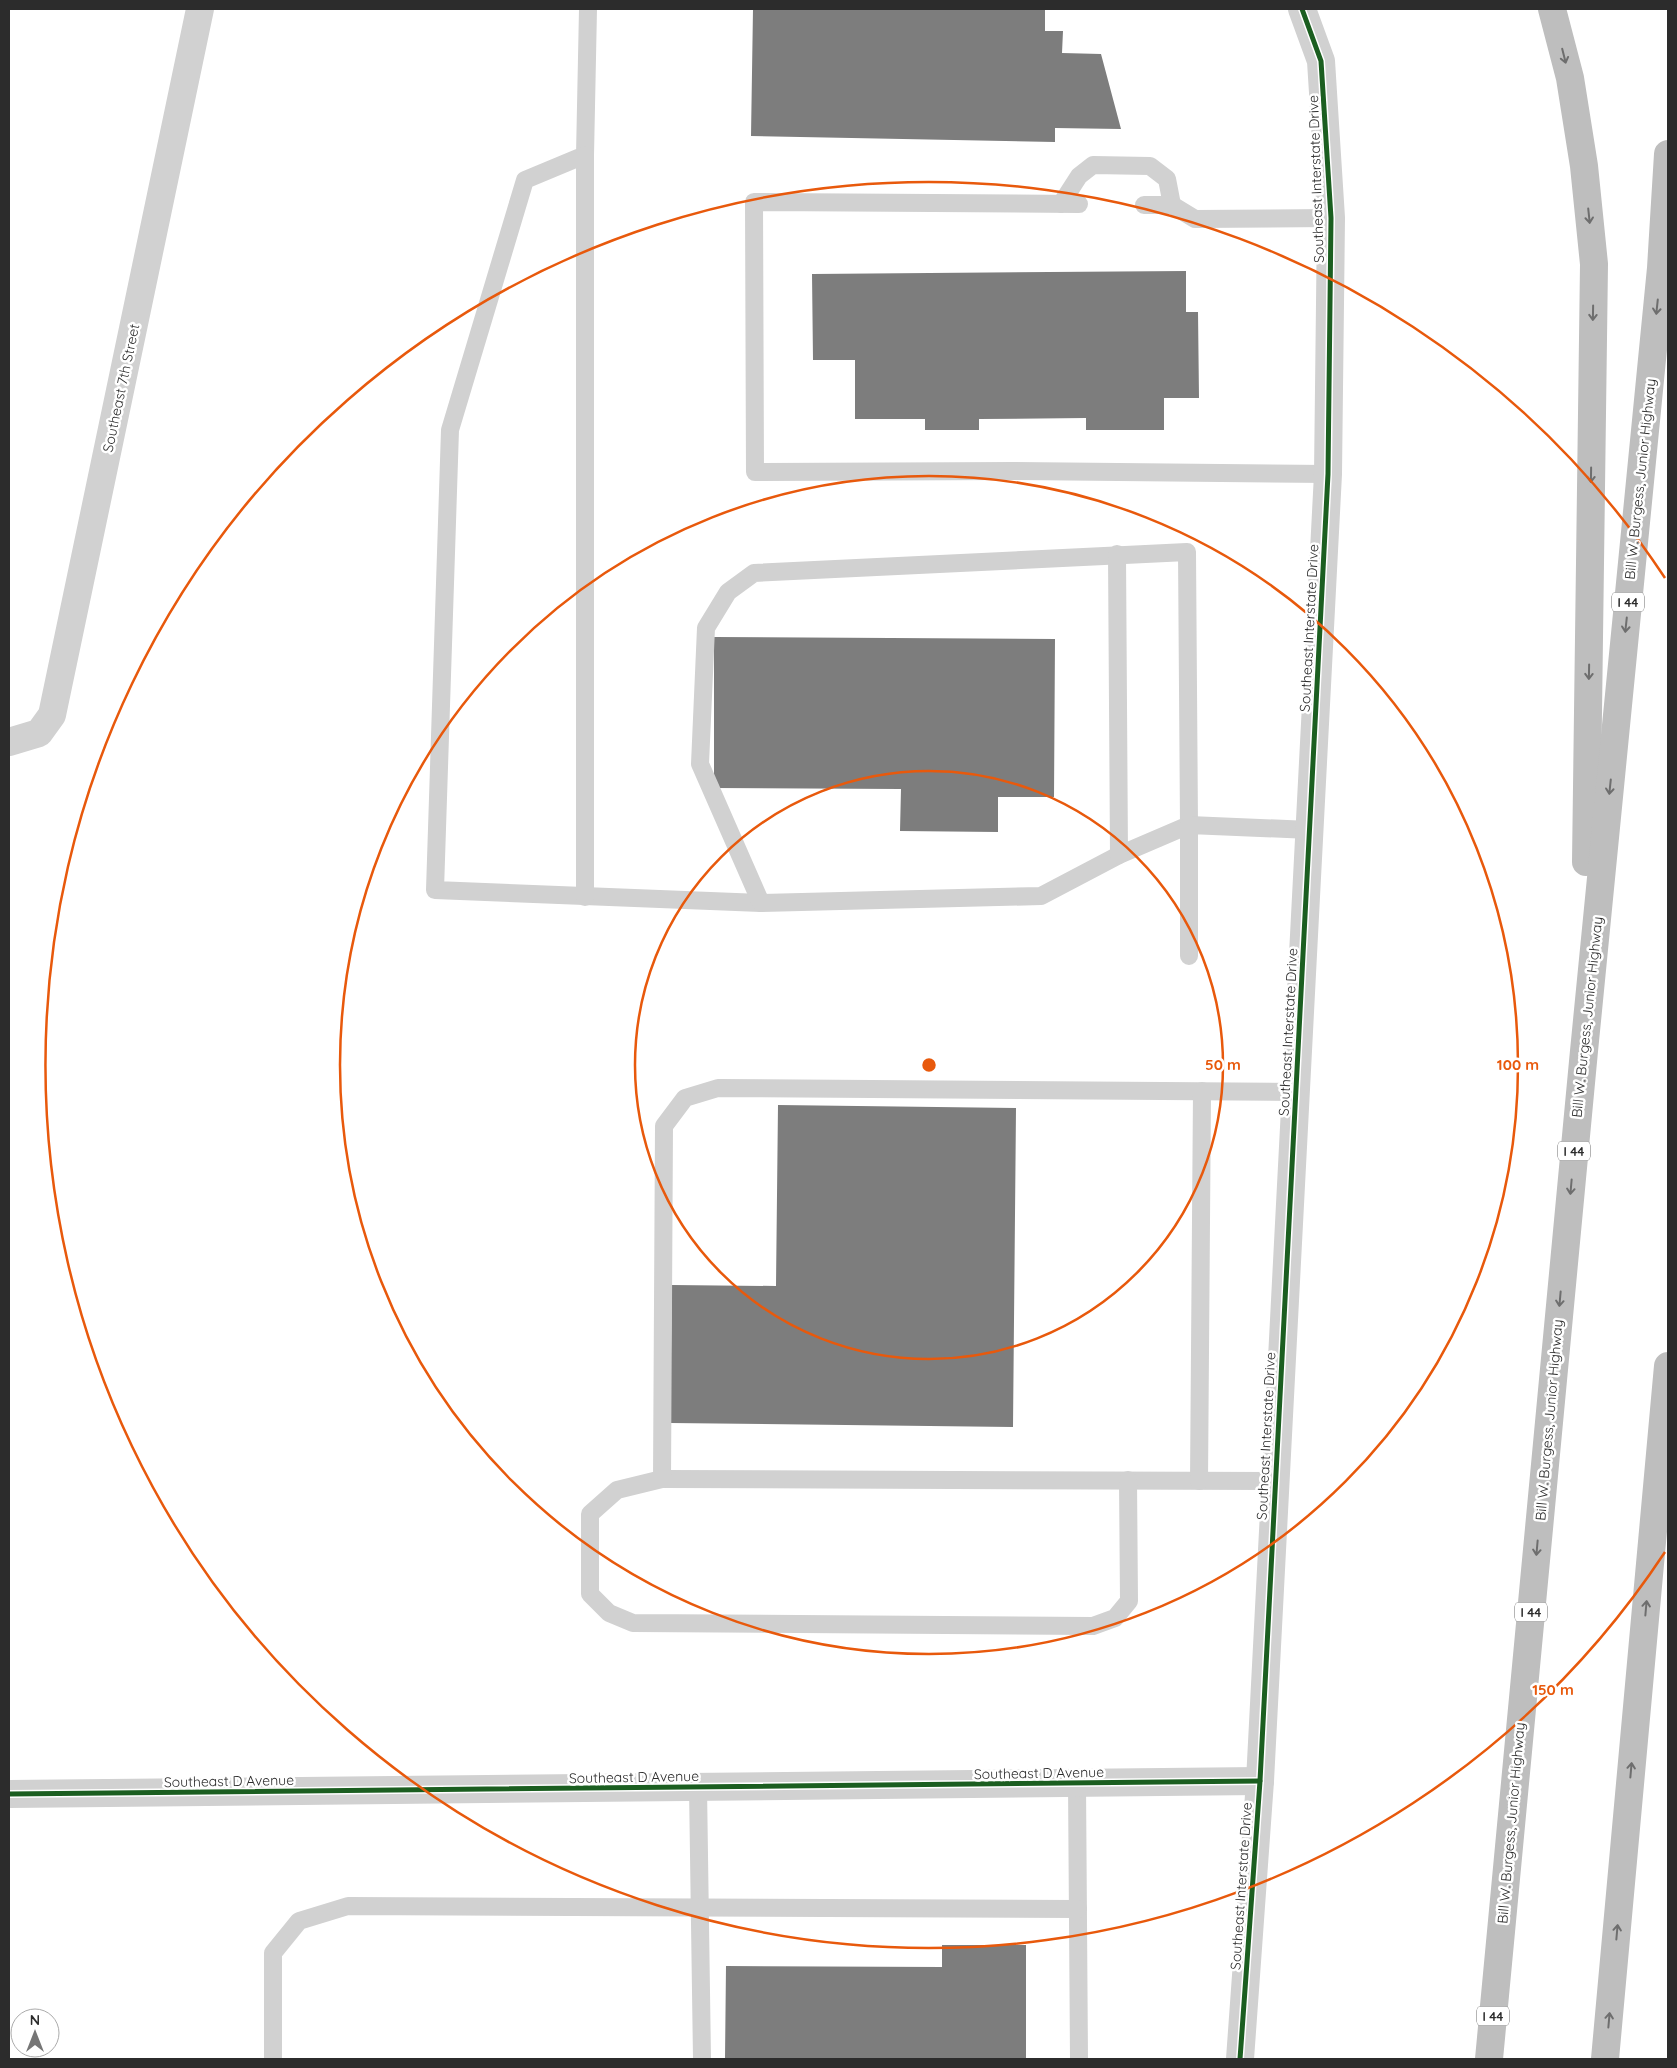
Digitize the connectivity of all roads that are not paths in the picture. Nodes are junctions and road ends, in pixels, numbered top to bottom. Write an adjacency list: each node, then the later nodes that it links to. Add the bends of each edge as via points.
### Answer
1 (200, 9): 12 (street, Southeast 7th Street, via 52,715 39,733)
2 (588, 9): 6 (lane)
3 (1302, 9): 9 (street, Southeast Interstate Drive, via 1321,61)
4 (1552, 9): 19 (highway, one-way to 19, via 1570,78 1584,166 1594,264)
5 (1668, 154): 19 (highway, Bill W. Burgess, Junior Highway / I 44, one-way to 19, via 1661,268)
6 (585, 155): 16 (lane); 16 (lane, via 525,180 450,430 435,890)
7 (1144, 205): 8 (lane)
8 (1172, 205): 9 (lane, via 1195,219); 10 (lane, via 1167,180 1150,166 1122,165 1093,165 1079,176 1070,204 754,202 755,472)
9 (1331, 218): 10 (street, Southeast Interstate Drive)
10 (1328, 474): 14 (street, Southeast Interstate Drive)
11 (1117, 554): 13 (lane, via 1187,552); 15 (lane); 17 (lane, via 754,574 728,592 706,628 700,764)
12 (9, 742)
13 (1189, 825): 14 (lane); 15 (lane); 18 (lane)
14 (1310, 830): 21 (street, Southeast Interstate Drive)
15 (1119, 855): 17 (lane, via 1041,896)
16 (585, 898): 17 (lane)
17 (762, 903)
18 (1189, 956)
19 (1584, 1051): 37 (highway, Bill W. Burgess, Junior Highway / I 44, one-way to 37)
20 (1202, 1091): 21 (lane); 23 (lane, via 718,1088 685,1098 664,1126); 25 (lane)
21 (1296, 1092): 26 (street, Southeast Interstate Drive)
22 (1668, 1366): 38 (highway, one-way to 22)
23 (662, 1479): 24 (lane); 24 (lane, via 617,1490 590,1514 590,1594 609,1613 633,1623 1093,1626 1115,1618 1129,1601)
24 (1128, 1480): 25 (lane)
25 (1198, 1481): 26 (lane)
26 (1275, 1481): 27 (street, Southeast Interstate Drive)
27 (1260, 1782): 28 (street, Southeast D Avenue); 36 (street, Southeast Interstate Drive)
28 (1078, 1783): 29 (street, Southeast D Avenue); 32 (lane)
29 (698, 1787): 30 (street, Southeast D Avenue); 31 (lane)
30 (9, 1794)
31 (699, 1908): 32 (lane); 33 (lane, via 348,1906 299,1921 273,1953); 34 (lane)
32 (1078, 1909): 35 (lane)
33 (273, 2059)
34 (702, 2059)
35 (1079, 2059)
36 (1240, 2059)
37 (1489, 2059)
38 (1605, 2059)

